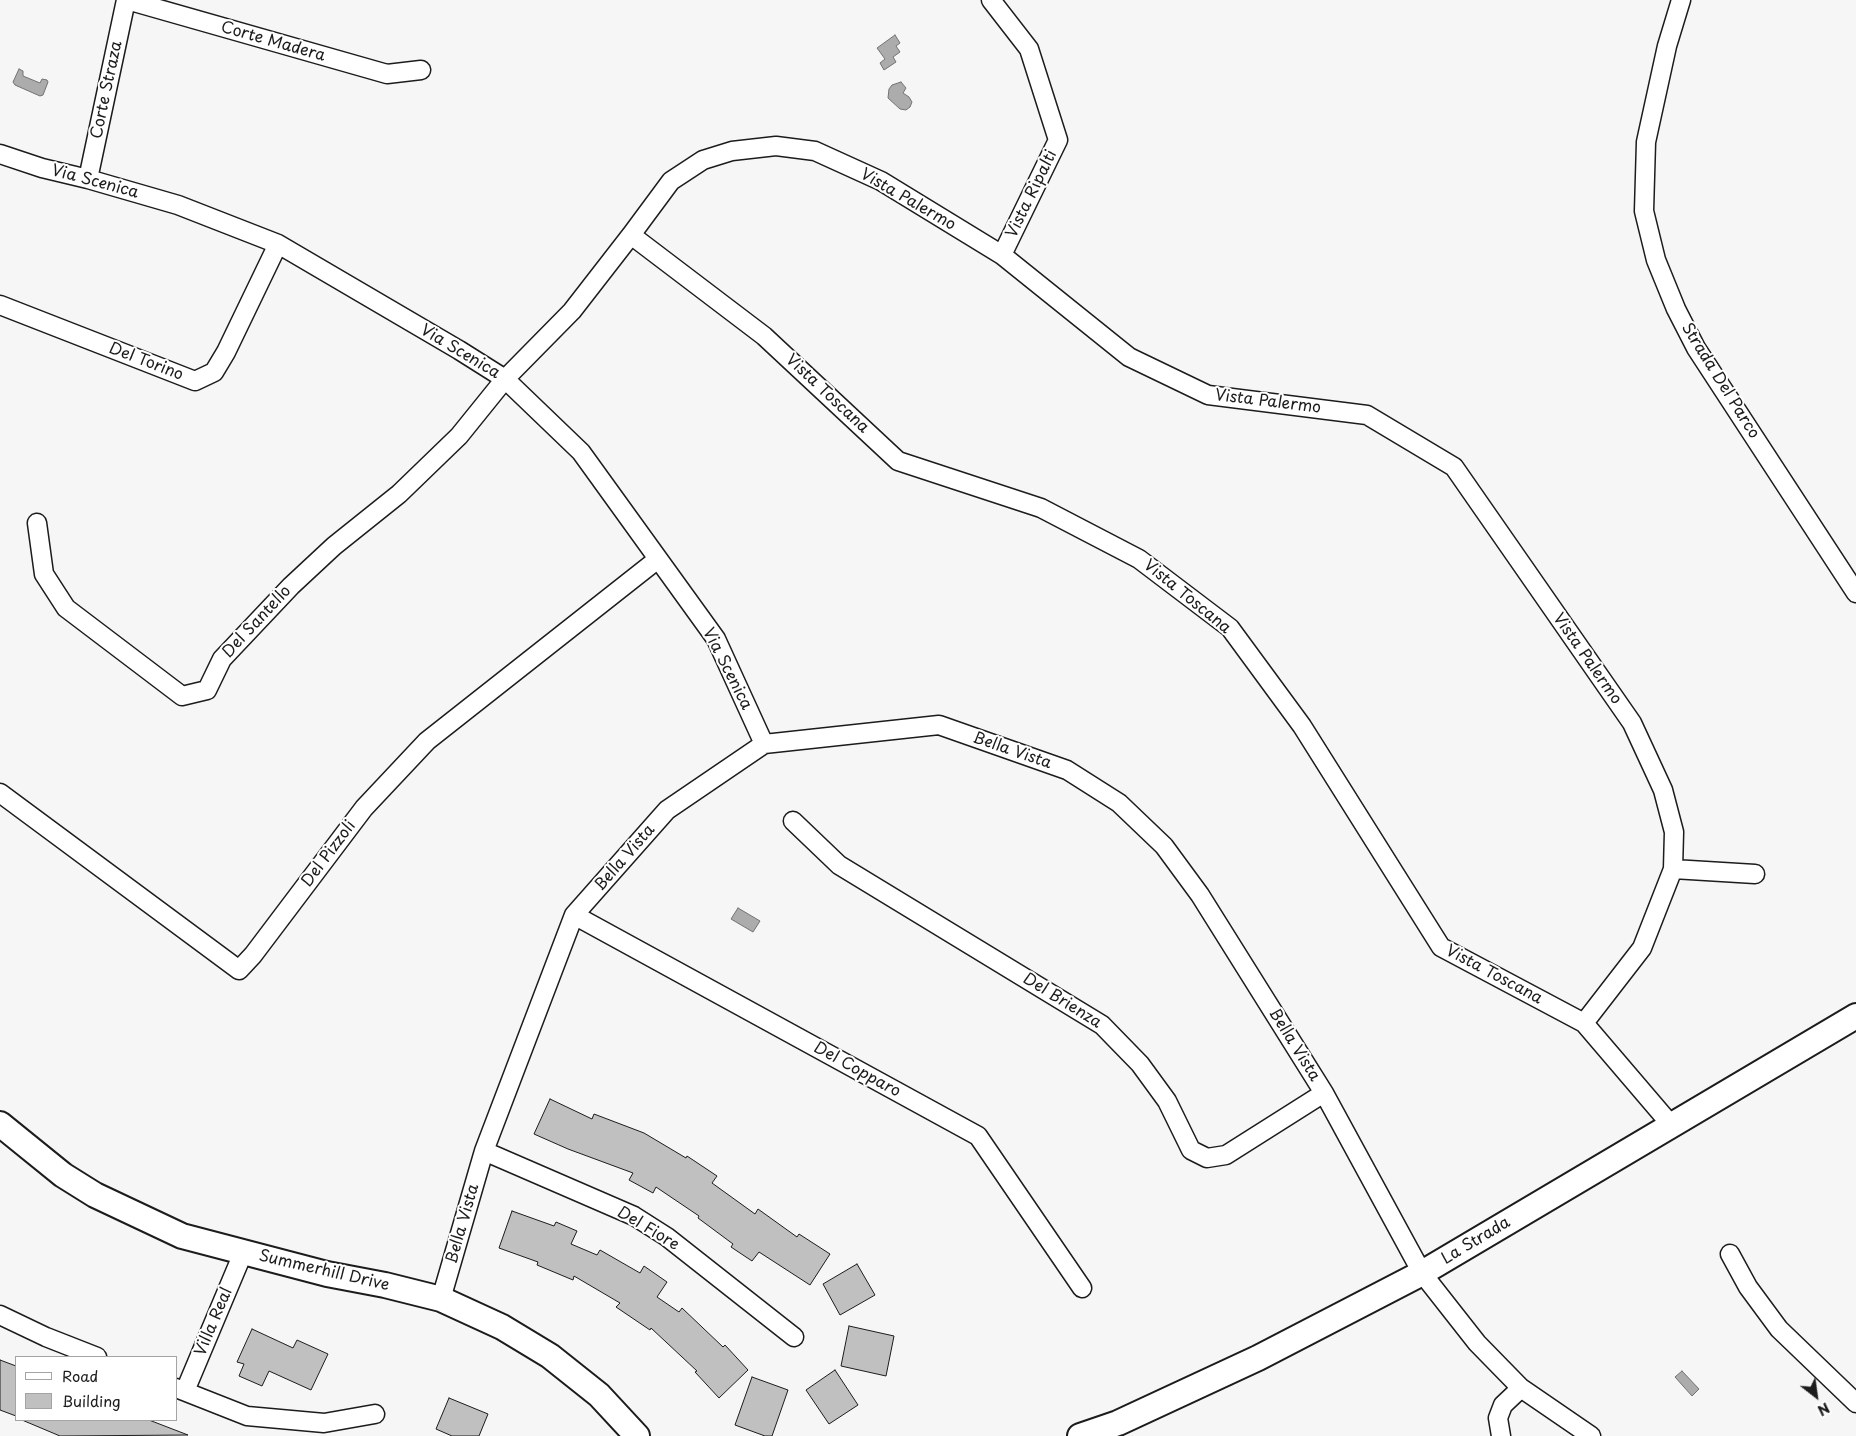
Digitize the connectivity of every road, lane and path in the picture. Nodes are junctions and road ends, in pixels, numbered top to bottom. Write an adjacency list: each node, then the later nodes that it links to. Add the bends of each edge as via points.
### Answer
1 (126, 0): 4 (street, Corte Madera, via 387,74); 6 (street, Corte Straza)
2 (991, 0): 9 (street, Vista Ripalti, via 1029,49 1058,140)
3 (1681, 0): 14 (street, Strada Del Parco, via 1667,46 1646,142 1644,211 1656,260 1696,348)
4 (421, 70)
5 (0, 154): 6 (street, Via Scenica)
6 (88, 179): 8 (street, Via Scenica, via 178,205)
7 (631, 235): 9 (street, Vista Palermo, via 671,181 703,160 732,151 776,146 815,151 881,181); 11 (street, Vista Palermo, via 572,311); 22 (street, Vista Toscana, via 764,336 898,461 1041,508 1139,559 1230,628 1302,726 1441,947)
8 (278, 244): 10 (street, Del Torino, via 214,372 195,381); 11 (street, Via Scenica)
9 (1002, 255): 18 (street, Vista Palermo, via 1129,358 1208,395 1367,415 1454,466 1632,723 1663,790 1674,832)
10 (0, 305)
11 (505, 380): 12 (street, Del Santello, via 446,449 291,586 222,659 207,690 182,696 66,608 44,574); 13 (street, Via Scenica, via 581,452)
12 (37, 523)
13 (658, 559): 15 (street, Via Scenica, via 716,639); 16 (street, Del Pizzoli, via 427,741 364,808 239,970)
14 (1856, 593)
15 (764, 744): 20 (street, Bella Vista, via 666,810); 23 (street, Bella Vista, via 939,725 1067,770 1119,803 1164,846 1200,895)
16 (0, 793)
17 (793, 821): 23 (street, Del Brienza, via 839,864 1102,1025 1140,1064 1167,1101 1191,1150 1207,1158 1226,1155)
18 (1673, 869): 19 (street); 22 (street, Vista Palermo, via 1642,948)
19 (1755, 874)
20 (574, 915): 26 (street, Bella Vista); 30 (street, Del Copparo, via 978,1136)
21 (1856, 1016): 25 (street, La Strada)
22 (1584, 1023): 25 (street, Vista Toscana)
23 (1324, 1093): 29 (street, Bella Vista)
24 (0, 1124): 27 (street, Summerhill Drive, via 63,1175 95,1196 182,1236)
25 (1672, 1126): 29 (street, La Strada)
26 (484, 1151): 31 (street, Bella Vista); 33 (street, Del Fiore, via 634,1216 667,1237)
27 (243, 1253): 31 (street, Summerhill Drive); 36 (street, Villa Real)
28 (1730, 1254): 37 (street, via 1748,1287 1779,1329)
29 (1422, 1273): 35 (street, Bella Vista, via 1477,1343); 40 (street, La Strada, via 1258,1358 1118,1423)
30 (1082, 1288)
31 (441, 1299): 39 (street, Summerhill Drive, via 502,1327 550,1356 599,1395)
32 (0, 1315): 34 (street)
33 (794, 1337)
34 (94, 1356)
35 (1521, 1388): 41 (street, via 1503,1405 1498,1418); 42 (street, Bella Vista)
36 (181, 1390): 38 (street, via 247,1416 324,1423)
37 (1856, 1403)
38 (375, 1414)
39 (637, 1436)
40 (1080, 1436)
41 (1501, 1436)
42 (1591, 1436)

